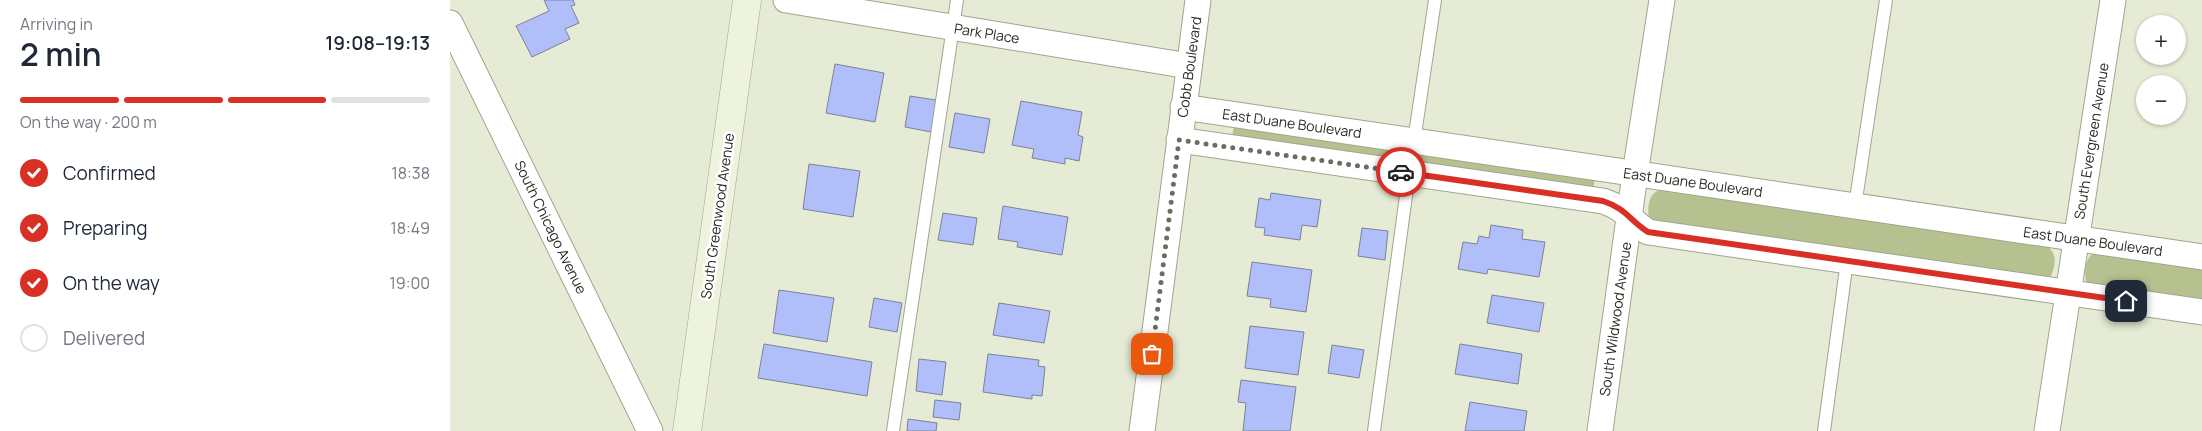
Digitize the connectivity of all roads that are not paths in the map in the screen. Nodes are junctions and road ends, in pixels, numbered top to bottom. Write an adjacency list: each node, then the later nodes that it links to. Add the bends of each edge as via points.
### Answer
1 (748, 0): 25 (street, South Greenwood Avenue)
2 (786, 0): 10 (street, Park Place)
3 (956, 0): 10 (lane)
4 (1198, 0): 11 (street, Cobb Boulevard)
5 (1435, 0): 14 (lane)
6 (1662, 0): 16 (street, South Wildwood Avenue)
7 (1886, 0): 17 (lane)
8 (2113, 0): 19 (street, South Evergreen Avenue)
9 (450, 23): 24 (street, South Chicago Avenue)
10 (952, 27): 11 (street, Park Place); 26 (lane)
11 (1189, 66): 12 (street, Cobb Boulevard)
12 (1183, 107): 13 (street, Cobb Boulevard); 14 (street, East Duane Boulevard)
13 (1179, 140): 15 (street); 27 (street, Cobb Boulevard)
14 (1414, 141): 16 (street, East Duane Boulevard)
15 (1409, 174): 18 (street, via 1603,201 1618,206); 28 (lane)
16 (1635, 174): 17 (street, East Duane Boulevard); 18 (street, South Wildwood Avenue)
17 (1855, 206): 19 (street, East Duane Boulevard)
18 (1629, 215): 21 (street, via 1648,232); 29 (street, South Wildwood Avenue)
19 (2076, 239): 20 (street, East Duane Boulevard); 22 (street, South Evergreen Avenue)
20 (2202, 257)
21 (1847, 261): 22 (street); 30 (lane)
22 (2068, 293): 23 (street); 31 (street, South Evergreen Avenue)
23 (2202, 312)
24 (650, 431)
25 (687, 431)
26 (893, 431)
27 (1142, 431)
28 (1374, 431)
29 (1600, 431)
30 (1824, 431)
31 (2047, 431)

